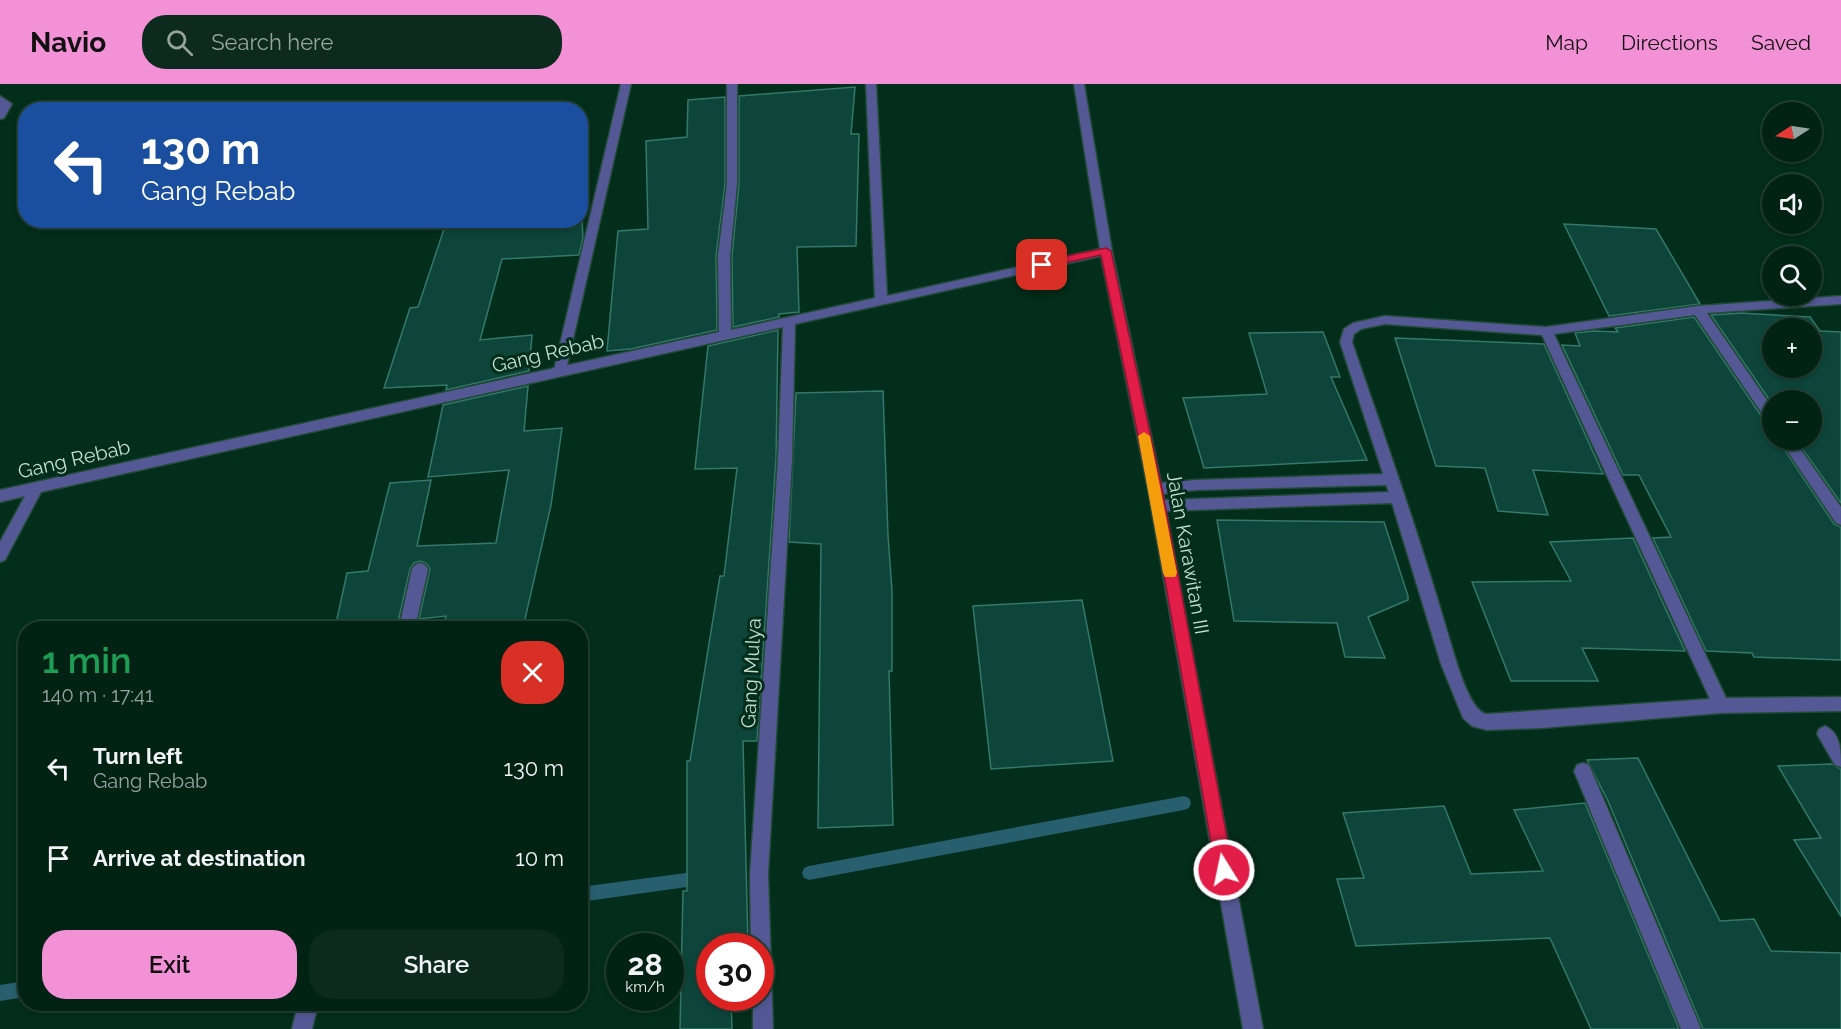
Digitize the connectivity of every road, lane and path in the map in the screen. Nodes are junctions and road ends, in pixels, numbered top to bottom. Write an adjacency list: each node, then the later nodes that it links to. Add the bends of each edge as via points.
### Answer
1 (626, 84): 14 (street)
2 (732, 84): 13 (street, via 732,184 724,256)
3 (871, 84): 8 (street)
4 (1079, 84): 7 (street, Jalan Karawitan III)
5 (0, 99): 6 (street, via 7,104)
6 (0, 116)
7 (1106, 251): 8 (street, Gang Rebab); 19 (street, Jalan Karawitan III)
8 (881, 300): 11 (street, Gang Rebab)
9 (1841, 300): 10 (street)
10 (1698, 310): 12 (street); 15 (street)
11 (789, 320): 13 (street, Gang Rebab); 34 (street, Gang Mulya, via 784,507 758,876)
12 (1546, 331): 17 (street, via 1385,320 1348,332 1346,342); 28 (street)
13 (725, 334): 14 (street, Gang Rebab)
14 (560, 370): 18 (street, Gang Rebab)
15 (1762, 404)
16 (1794, 450): 23 (street)
17 (1392, 479): 19 (street); 21 (street)
18 (36, 488): 20 (street, Gang Rebab); 24 (street)
19 (1155, 489): 22 (street, Jalan Karawitan III)
20 (0, 496)
21 (1398, 497): 22 (street); 28 (street, via 1449,664 1469,713 1478,721)
22 (1157, 506): 35 (street, Jalan Karawitan III)
23 (1841, 519)
24 (0, 556)
25 (420, 569): 26 (street)
26 (409, 621)
27 (1841, 704): 28 (street)
28 (1721, 706)
29 (1825, 734): 30 (street)
30 (1841, 759)
31 (1583, 771): 36 (street)
32 (306, 1011): 33 (street)
33 (302, 1029)
34 (763, 1029)
35 (1253, 1029)
36 (1691, 1029)

